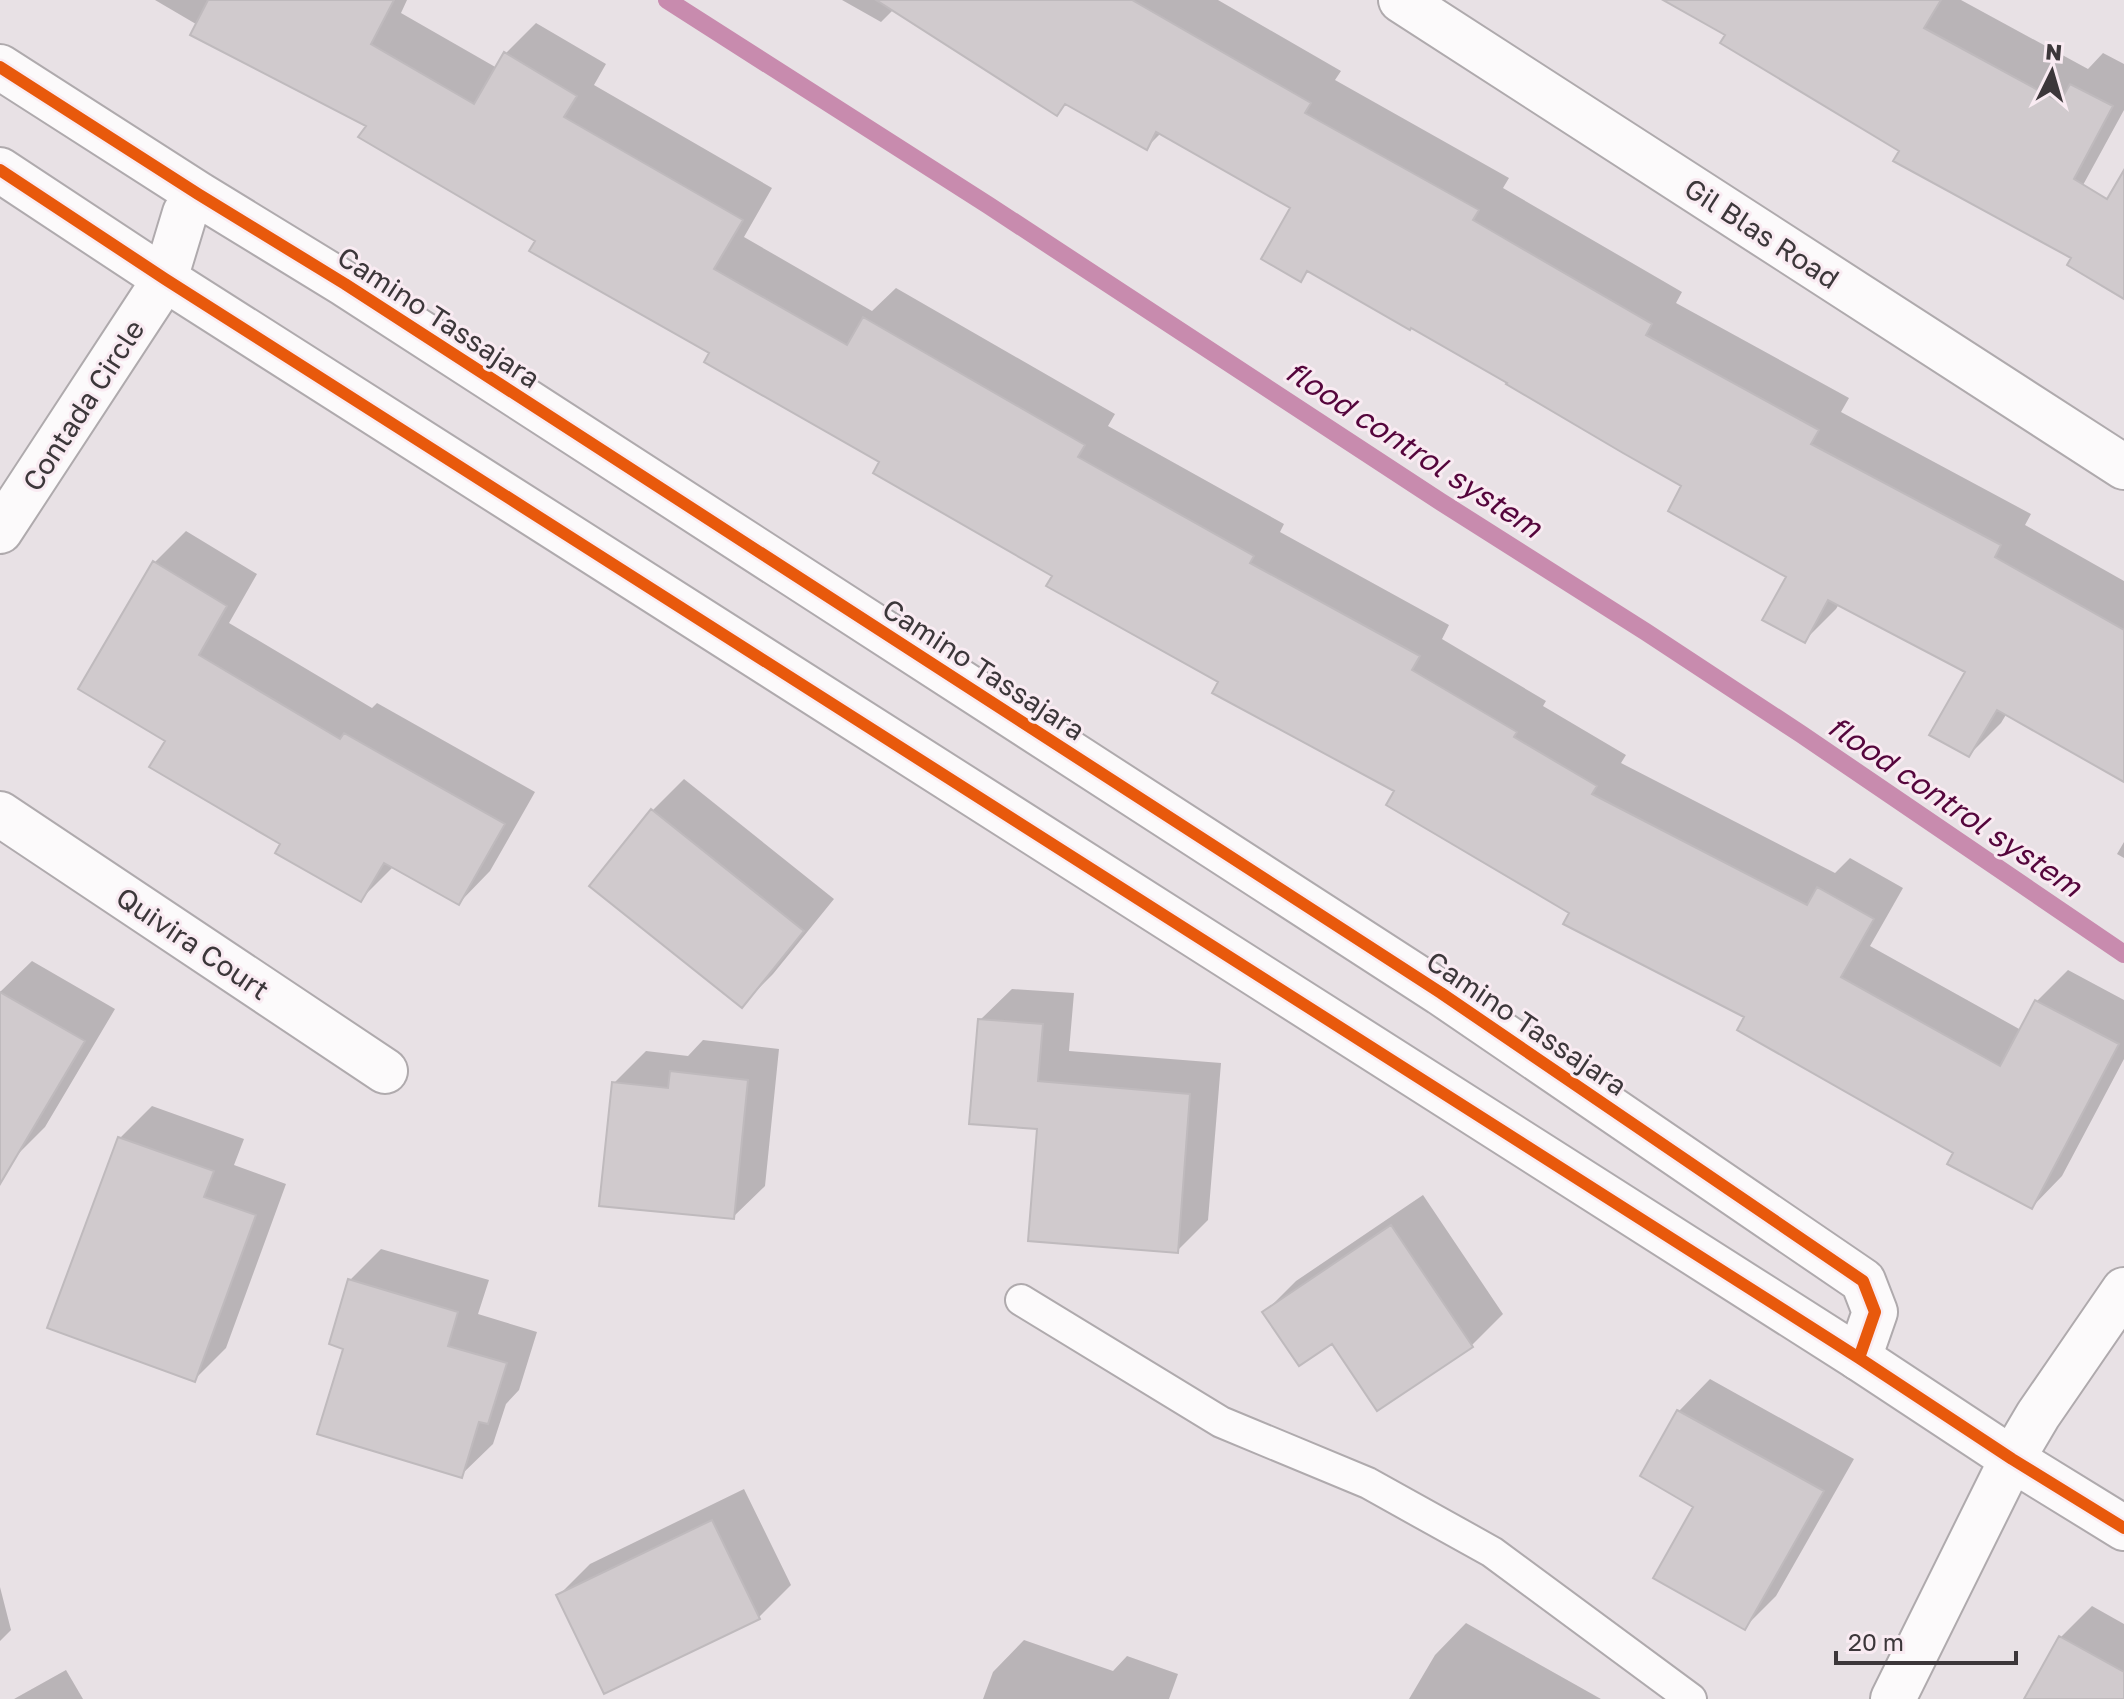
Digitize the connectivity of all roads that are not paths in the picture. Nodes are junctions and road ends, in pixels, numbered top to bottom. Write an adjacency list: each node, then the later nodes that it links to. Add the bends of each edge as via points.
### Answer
1 (1401, 0): 6 (street, Gil Blas Road)
2 (0, 67): 4 (street, Camino Tassajara)
3 (0, 170): 5 (street)
4 (198, 194): 5 (street, Contada Circle, via 185,213); 12 (street, Camino Tassajara, via 372,301 1441,993 1863,1281 1875,1312)
5 (165, 279): 7 (street, Contada Circle); 12 (street)
6 (2124, 467)
7 (0, 531)
8 (0, 814): 9 (street, Quivira Court)
9 (385, 1071)
10 (2124, 1290): 13 (street)
11 (1021, 1300): 15 (lane, via 1221,1422 1368,1483 1492,1552)
12 (1859, 1358): 13 (street)
13 (2012, 1459): 14 (street); 16 (street)
14 (2124, 1528)
15 (1691, 1699)
16 (1893, 1699)

